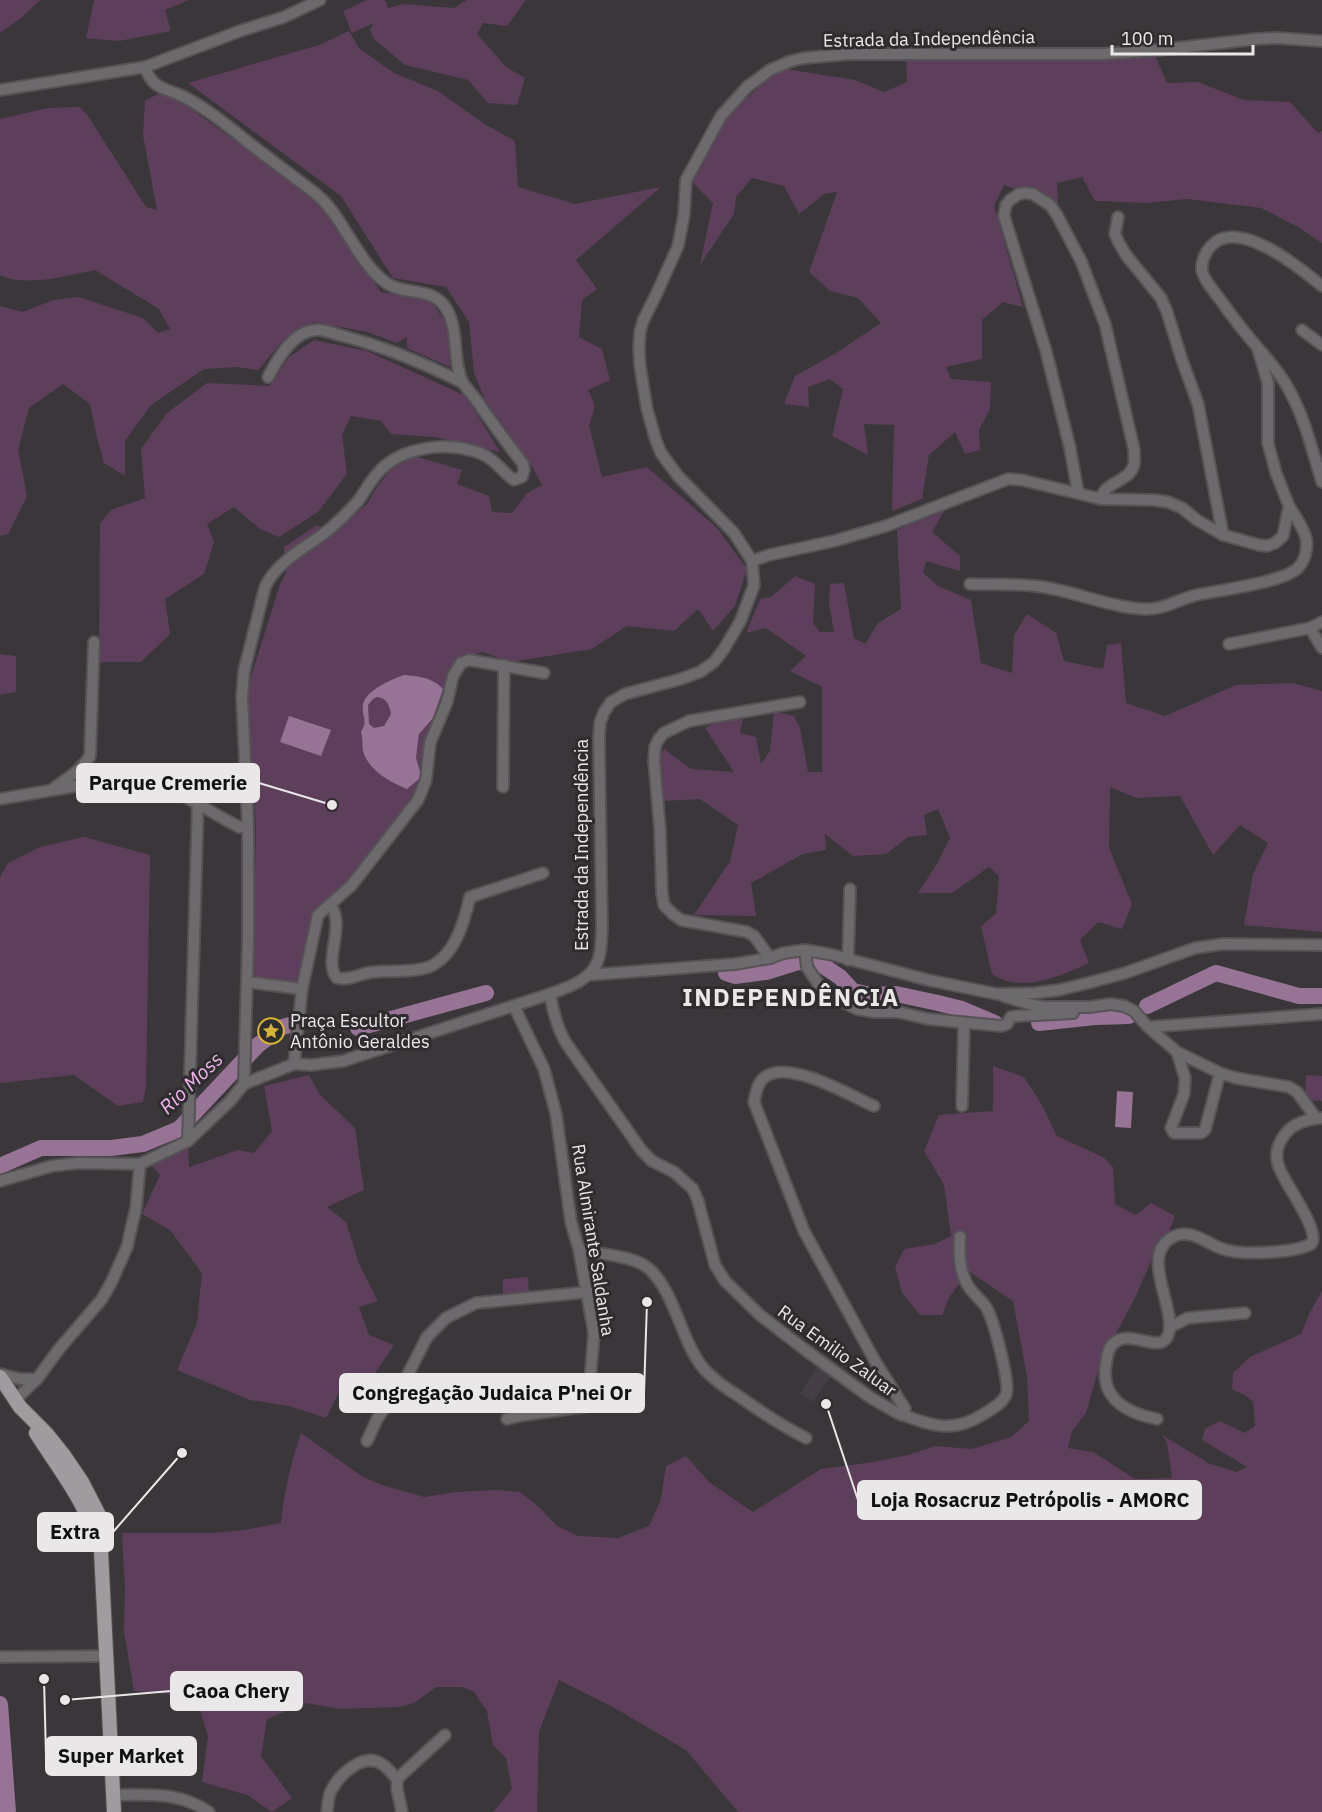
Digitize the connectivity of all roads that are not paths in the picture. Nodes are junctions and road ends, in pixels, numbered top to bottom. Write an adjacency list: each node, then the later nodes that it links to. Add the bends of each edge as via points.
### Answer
1 (320, 0): 3 (street, via 284,17)
2 (1322, 41): 19 (street, Estrada da Independência, via 1256,39 1102,54 850,54 804,58 770,70 747,87 721,116 686,180 678,246 643,321 639,366 661,453 734,533)
3 (145, 67): 4 (street); 11 (street, via 153,82 216,117 318,195 382,280 390,286 437,298 452,321)
4 (0, 90)
5 (1118, 217): 18 (street, via 1115,234 1126,255 1161,298 1198,404)
6 (1322, 286): 9 (street, via 1275,250 1245,239 1214,243 1203,260 1202,271)
7 (1302, 330): 8 (street)
8 (1322, 345)
9 (1258, 349): 13 (street, via 1289,388); 17 (street, via 1268,383 1268,443)
10 (268, 377): 11 (street, via 281,354 296,339 315,330 421,362)
11 (463, 383): 33 (street, via 523,464 524,474 514,480 483,455 432,446 396,458 377,473 342,518 270,576 244,671)
12 (1322, 452): 13 (street)
13 (1317, 465): 14 (street)
14 (1322, 482)
15 (1078, 492): 16 (street); 16 (street, via 1046,351 1004,216 1005,205 1019,194 1033,194 1050,205 1081,261 1105,324 1134,449 1134,466 1105,490); 19 (street, via 1008,479 886,526)
16 (1101, 499): 18 (street, via 1168,502)
17 (1289, 506): 18 (street, via 1283,536 1275,543 1258,545); 20 (street, via 1306,540 1306,554 1298,568 1235,589 1192,596 1161,609 1135,608 1044,587)
18 (1223, 535)
19 (752, 561): 41 (street, Estrada da Independência, via 754,585 750,598 737,628 714,662 681,679 625,694 611,702 604,712 599,739 601,940 597,963)
20 (970, 584)
21 (1322, 622): 22 (street)
22 (1310, 628): 24 (street); 25 (street)
23 (94, 642): 30 (street, via 90,756 72,776)
24 (1229, 644)
25 (1322, 648)
26 (504, 665): 27 (street); 29 (street); 36 (street, via 469,660 458,666 430,743 426,780 418,801 351,886)
27 (544, 673)
28 (800, 702): 39 (street, via 689,721 664,732 655,747 664,905 681,920 747,932)
29 (503, 787)
30 (51, 790): 31 (street); 32 (street, via 109,778 157,785)
31 (0, 799)
32 (198, 802): 33 (street, via 226,820); 58 (street)
33 (248, 827): 42 (street)
34 (543, 873): 36 (street, via 470,897 458,937 443,957 428,967 405,971 337,978 333,970 336,917)
35 (850, 890): 40 (street)
36 (330, 905): 43 (street, via 316,921)
37 (1322, 945): 45 (street, via 1223,944 1195,948 1125,973 1059,990)
38 (805, 950): 39 (street); 40 (street); 49 (street, via 807,967 819,985 857,1009)
39 (770, 958): 41 (street)
40 (848, 960): 45 (street)
41 (588, 975): 44 (street, Estrada da Independência)
42 (248, 982): 43 (street); 54 (street)
43 (302, 989): 52 (street)
44 (550, 994): 46 (street, Estrada da Independência); 69 (street, Rua Emilio Zaluar, via 559,1032 642,1151 693,1189 715,1265 725,1281 761,1316 808,1352 871,1398)
45 (998, 994): 47 (street, via 1043,1007)
46 (514, 1006): 52 (street, Estrada da Independência, via 344,1061); 62 (street, Rua Almirante Saldanha, via 552,1091)
47 (1089, 1007): 49 (street, via 1084,1012 1011,1017 1001,1026); 50 (street, via 1124,1006)
48 (1322, 1014): 50 (street)
49 (964, 1023): 56 (street)
50 (1148, 1027): 51 (street)
51 (1177, 1052): 53 (street); 53 (street, via 1185,1078 1184,1094 1171,1128 1174,1133 1204,1130)
52 (294, 1064): 54 (street, Estrada da Independência)
53 (1220, 1073): 57 (street, via 1289,1087)
54 (244, 1084): 58 (street, Estrada da Independência)
55 (874, 1106): 69 (street, Rua Emilio Zaluar, via 795,1072 765,1077 756,1088 754,1102 804,1232 905,1409)
56 (962, 1106)
57 (1319, 1118): 65 (street, via 1291,1127 1277,1150 1278,1166 1310,1215 1317,1230 1316,1240 1285,1251 1238,1252 1177,1234 1169,1239 1157,1266)
58 (188, 1141): 59 (street, Estrada da Independência)
59 (140, 1164): 60 (street, Estrada da Independência, via 52,1166); 67 (street, via 127,1247 112,1281)
60 (0, 1181)
61 (960, 1237): 69 (street, via 959,1263 966,1284 986,1307 996,1335 1008,1386 1006,1395 974,1420 962,1424 935,1426)
62 (579, 1250): 63 (street, Rua Almirante Saldanha); 72 (street, via 626,1258 651,1271 704,1369 762,1412)
63 (588, 1292): 70 (street, Rua Almirante Saldanha, via 594,1333 588,1406); 73 (street, via 476,1303 446,1318 427,1337)
64 (1245, 1313): 65 (street, via 1188,1318)
65 (1170, 1326): 71 (street, via 1163,1342 1129,1337 1112,1344 1104,1374 1110,1395 1125,1408)
66 (0, 1375): 67 (street); 68 (main road)
67 (37, 1379): 68 (street)
68 (18, 1403): 74 (main road, via 80,1498); 74 (main road, via 63,1454 95,1505 102,1521)
69 (903, 1415)
70 (507, 1419)
71 (1157, 1419)
72 (806, 1438)
73 (367, 1441)
74 (101, 1551): 75 (main road)
75 (107, 1656): 76 (street); 79 (main road)
76 (3, 1657)
77 (445, 1735): 78 (street)
78 (397, 1779): 82 (street, via 383,1764 374,1761 352,1766 331,1791); 83 (street)
79 (114, 1795): 80 (main road); 81 (street, via 180,1797)
80 (114, 1812)
81 (209, 1812)
82 (327, 1812)
83 (402, 1812)

